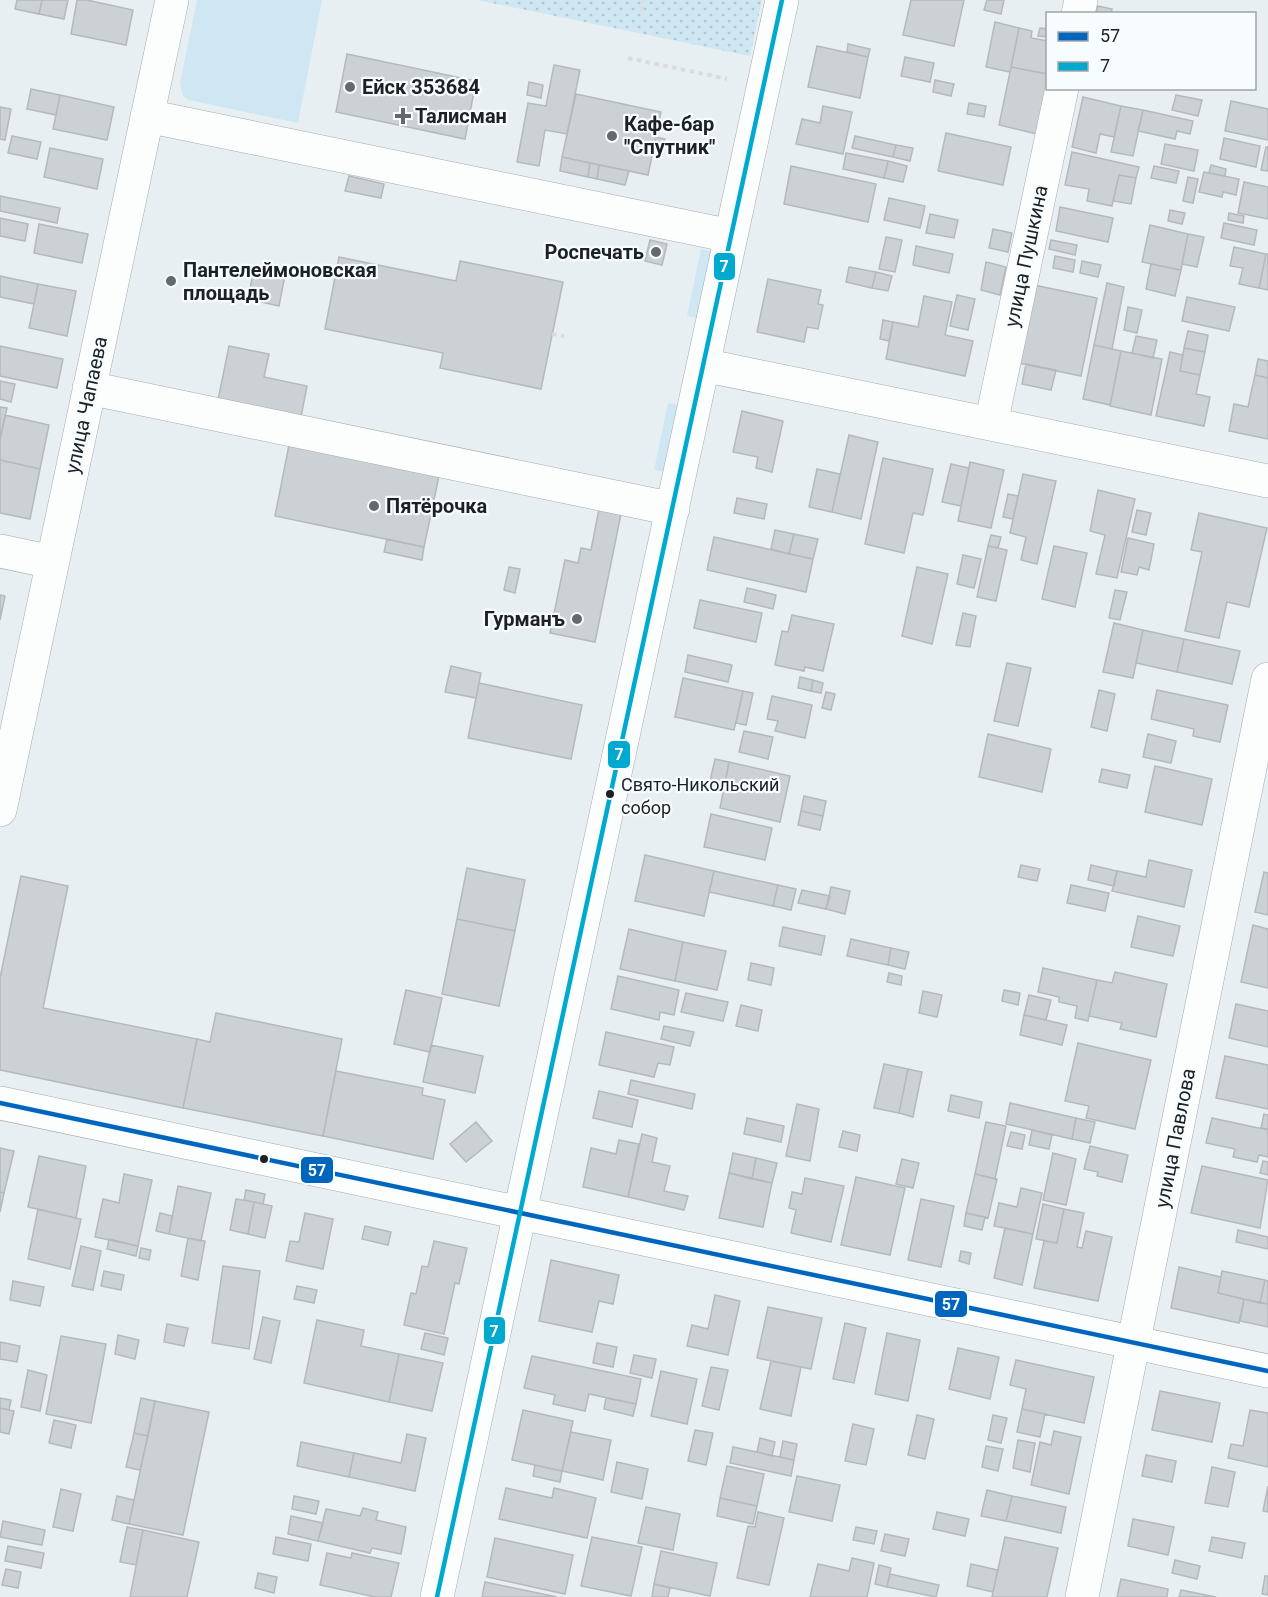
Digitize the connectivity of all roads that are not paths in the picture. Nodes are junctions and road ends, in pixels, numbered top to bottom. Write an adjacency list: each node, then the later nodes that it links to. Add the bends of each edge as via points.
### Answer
1 (172, 0): 4 (street, улица Чапаева)
2 (782, 0): 5 (street)
3 (1062, 90): 8 (street, улица Пушкина)
4 (147, 116): 5 (street); 7 (street, улица Чапаева)
5 (731, 236): 6 (street)
6 (704, 364): 8 (street); 10 (street)
7 (89, 388): 10 (street); 12 (street, улица Чапаева)
8 (991, 424): 9 (street)
9 (1268, 481)
10 (673, 509): 16 (street)
11 (0, 551): 12 (street)
12 (52, 562): 14 (street, улица Чапаева)
13 (1268, 679): 17 (street, улица Павлова)
14 (0, 810)
15 (0, 1102): 16 (street)
16 (520, 1214): 17 (street); 19 (street)
17 (1134, 1344): 18 (street); 20 (street, улица Павлова)
18 (1268, 1371)
19 (437, 1597)
20 (1082, 1597)

